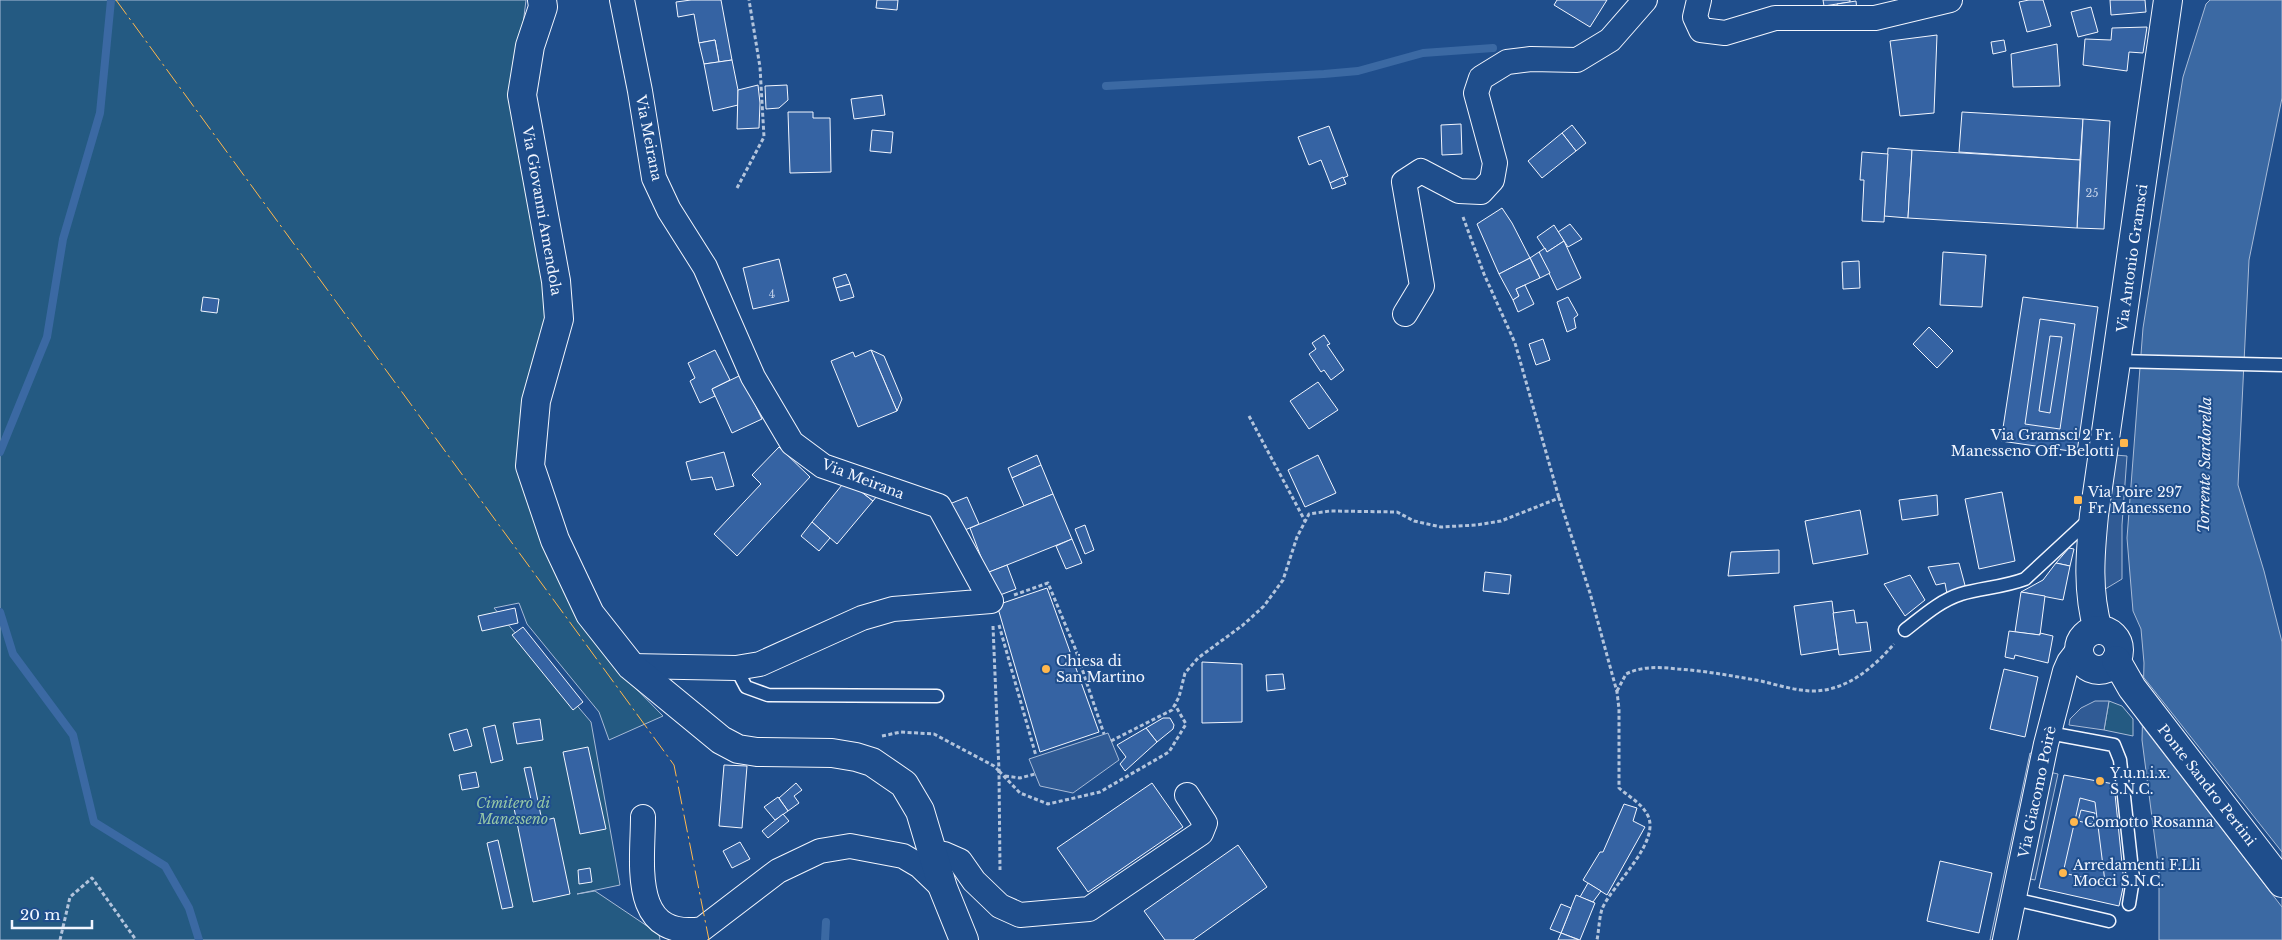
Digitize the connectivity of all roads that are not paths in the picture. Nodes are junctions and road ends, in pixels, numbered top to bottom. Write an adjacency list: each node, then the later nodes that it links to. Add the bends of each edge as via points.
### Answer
1 (542, 0): 13 (street, Via Giovanni Amendola, via 522,95 556,282 559,319 536,401 530,466 555,540 590,614)
2 (622, 0): 14 (street, Via Meirana, via 654,178 704,268 753,377 792,443 823,466 939,506 992,601 893,609 862,618 760,664)
3 (1645, 0): 7 (street, via 1610,40 1577,60 1507,62 1480,78 1476,93 1495,163 1492,180 1481,192 1459,191 1421,171 1404,182 1422,286)
4 (1699, 0): 5 (street, via 1695,17 1701,30 1725,33 1775,18 1875,18)
5 (1950, 0)
6 (2168, 0): 8 (street, Via Antonio Gramsci)
7 (1405, 314)
8 (2125, 361): 9 (lane); 10 (street, Via Antonio Gramsci)
9 (2278, 365)
10 (2094, 515): 11 (lane, via 2025,578 1958,595 1927,612); 12 (street, via 2089,562)
11 (1905, 630)
12 (2089, 640): 16 (street, Via Giacomo Poirè, via 2065,671); 20 (street, Ponte Sandro Pertini, via 2083,662 2094,669 2106,669 2116,660 2132,688)
13 (631, 666): 14 (street); 19 (street, Via Giovanni Amendola, via 721,740 738,749 832,753 872,762 886,770 904,784 920,811)
14 (736, 668): 15 (lane, via 746,687 768,695)
15 (937, 696)
16 (2049, 733): 22 (street, Via Giacomo Poirè); 23 (lane, via 2114,745 2120,760 2133,879)
17 (1187, 795): 19 (street, via 1205,824 1201,833 1088,908 1020,915 1000,906 960,862)
18 (643, 817): 21 (street, via 645,903 652,916 674,931 702,928 778,870 820,851 850,846 903,856 920,866)
19 (933, 852): 21 (street, Via Giovanni Amendola)
20 (2282, 883)
21 (943, 888): 25 (street, Via Giovanni Amendola)
22 (2014, 899): 24 (lane); 26 (street, Via Giacomo Poirè)
23 (2129, 904)
24 (2109, 920)
25 (964, 940)
26 (2005, 940)

